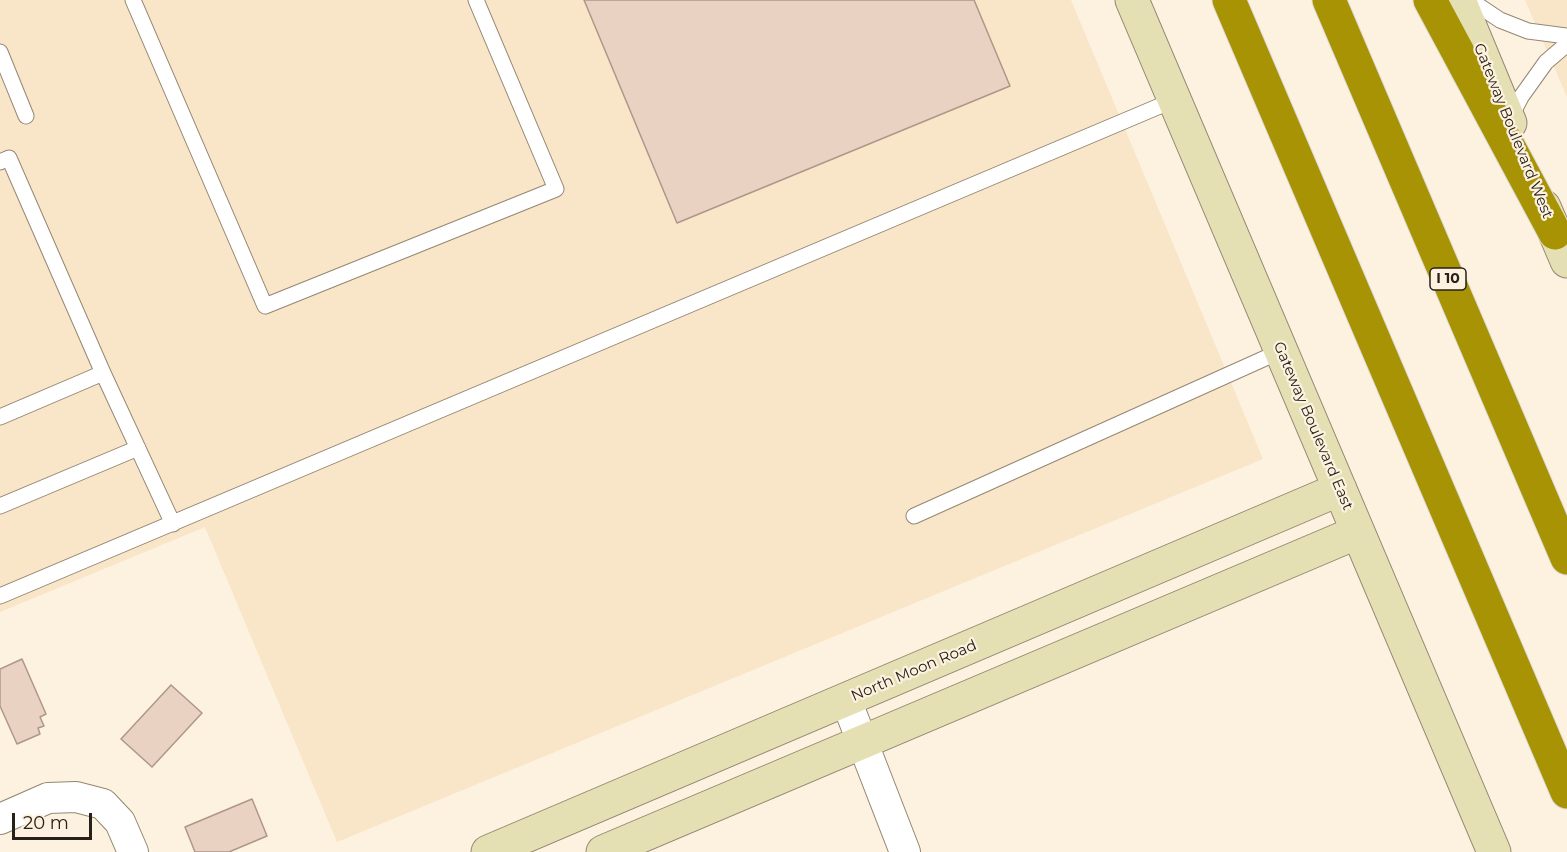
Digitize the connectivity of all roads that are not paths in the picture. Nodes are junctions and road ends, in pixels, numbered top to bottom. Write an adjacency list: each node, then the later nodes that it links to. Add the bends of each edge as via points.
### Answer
1 (133, 0): 2 (lane, via 265,306 555,189)
2 (476, 0)
3 (1132, 0): 12 (street, Gateway Boulevard East)
4 (1229, 0): 30 (highway)
5 (1329, 0): 26 (highway, I 10)
6 (1430, 0): 16 (highway)
7 (1459, 0): 14 (street, Gateway Boulevard West)
8 (1470, 0): 9 (lane, via 1500,20 1528,31)
9 (1567, 36)
10 (1567, 44): 14 (lane, via 1545,62)
11 (0, 52): 13 (lane)
12 (1174, 100): 17 (street, Gateway Boulevard East); 24 (lane)
13 (26, 117)
14 (1509, 121): 16 (street, Gateway Boulevard West)
15 (0, 162): 18 (lane, via 9,158)
16 (1561, 247)
17 (1281, 351): 21 (street, Gateway Boulevard East); 23 (lane)
18 (103, 373): 19 (lane); 20 (lane)
19 (0, 417)
20 (138, 448): 22 (lane); 24 (lane)
21 (1340, 489): 25 (street, Gateway Boulevard East); 28 (street, North Moon Road)
22 (0, 506)
23 (914, 516)
24 (173, 524): 27 (lane)
25 (1358, 532): 29 (street); 36 (street, Gateway Boulevard East)
26 (1567, 558)
27 (0, 596)
28 (846, 700): 29 (street); 33 (street, North Moon Road)
29 (861, 743): 34 (street); 35 (street)
30 (1567, 792)
31 (0, 819): 32 (street, via 48,798 76,797 103,804 120,822)
32 (133, 852)
33 (488, 852)
34 (603, 852)
35 (905, 852)
36 (1494, 852)

